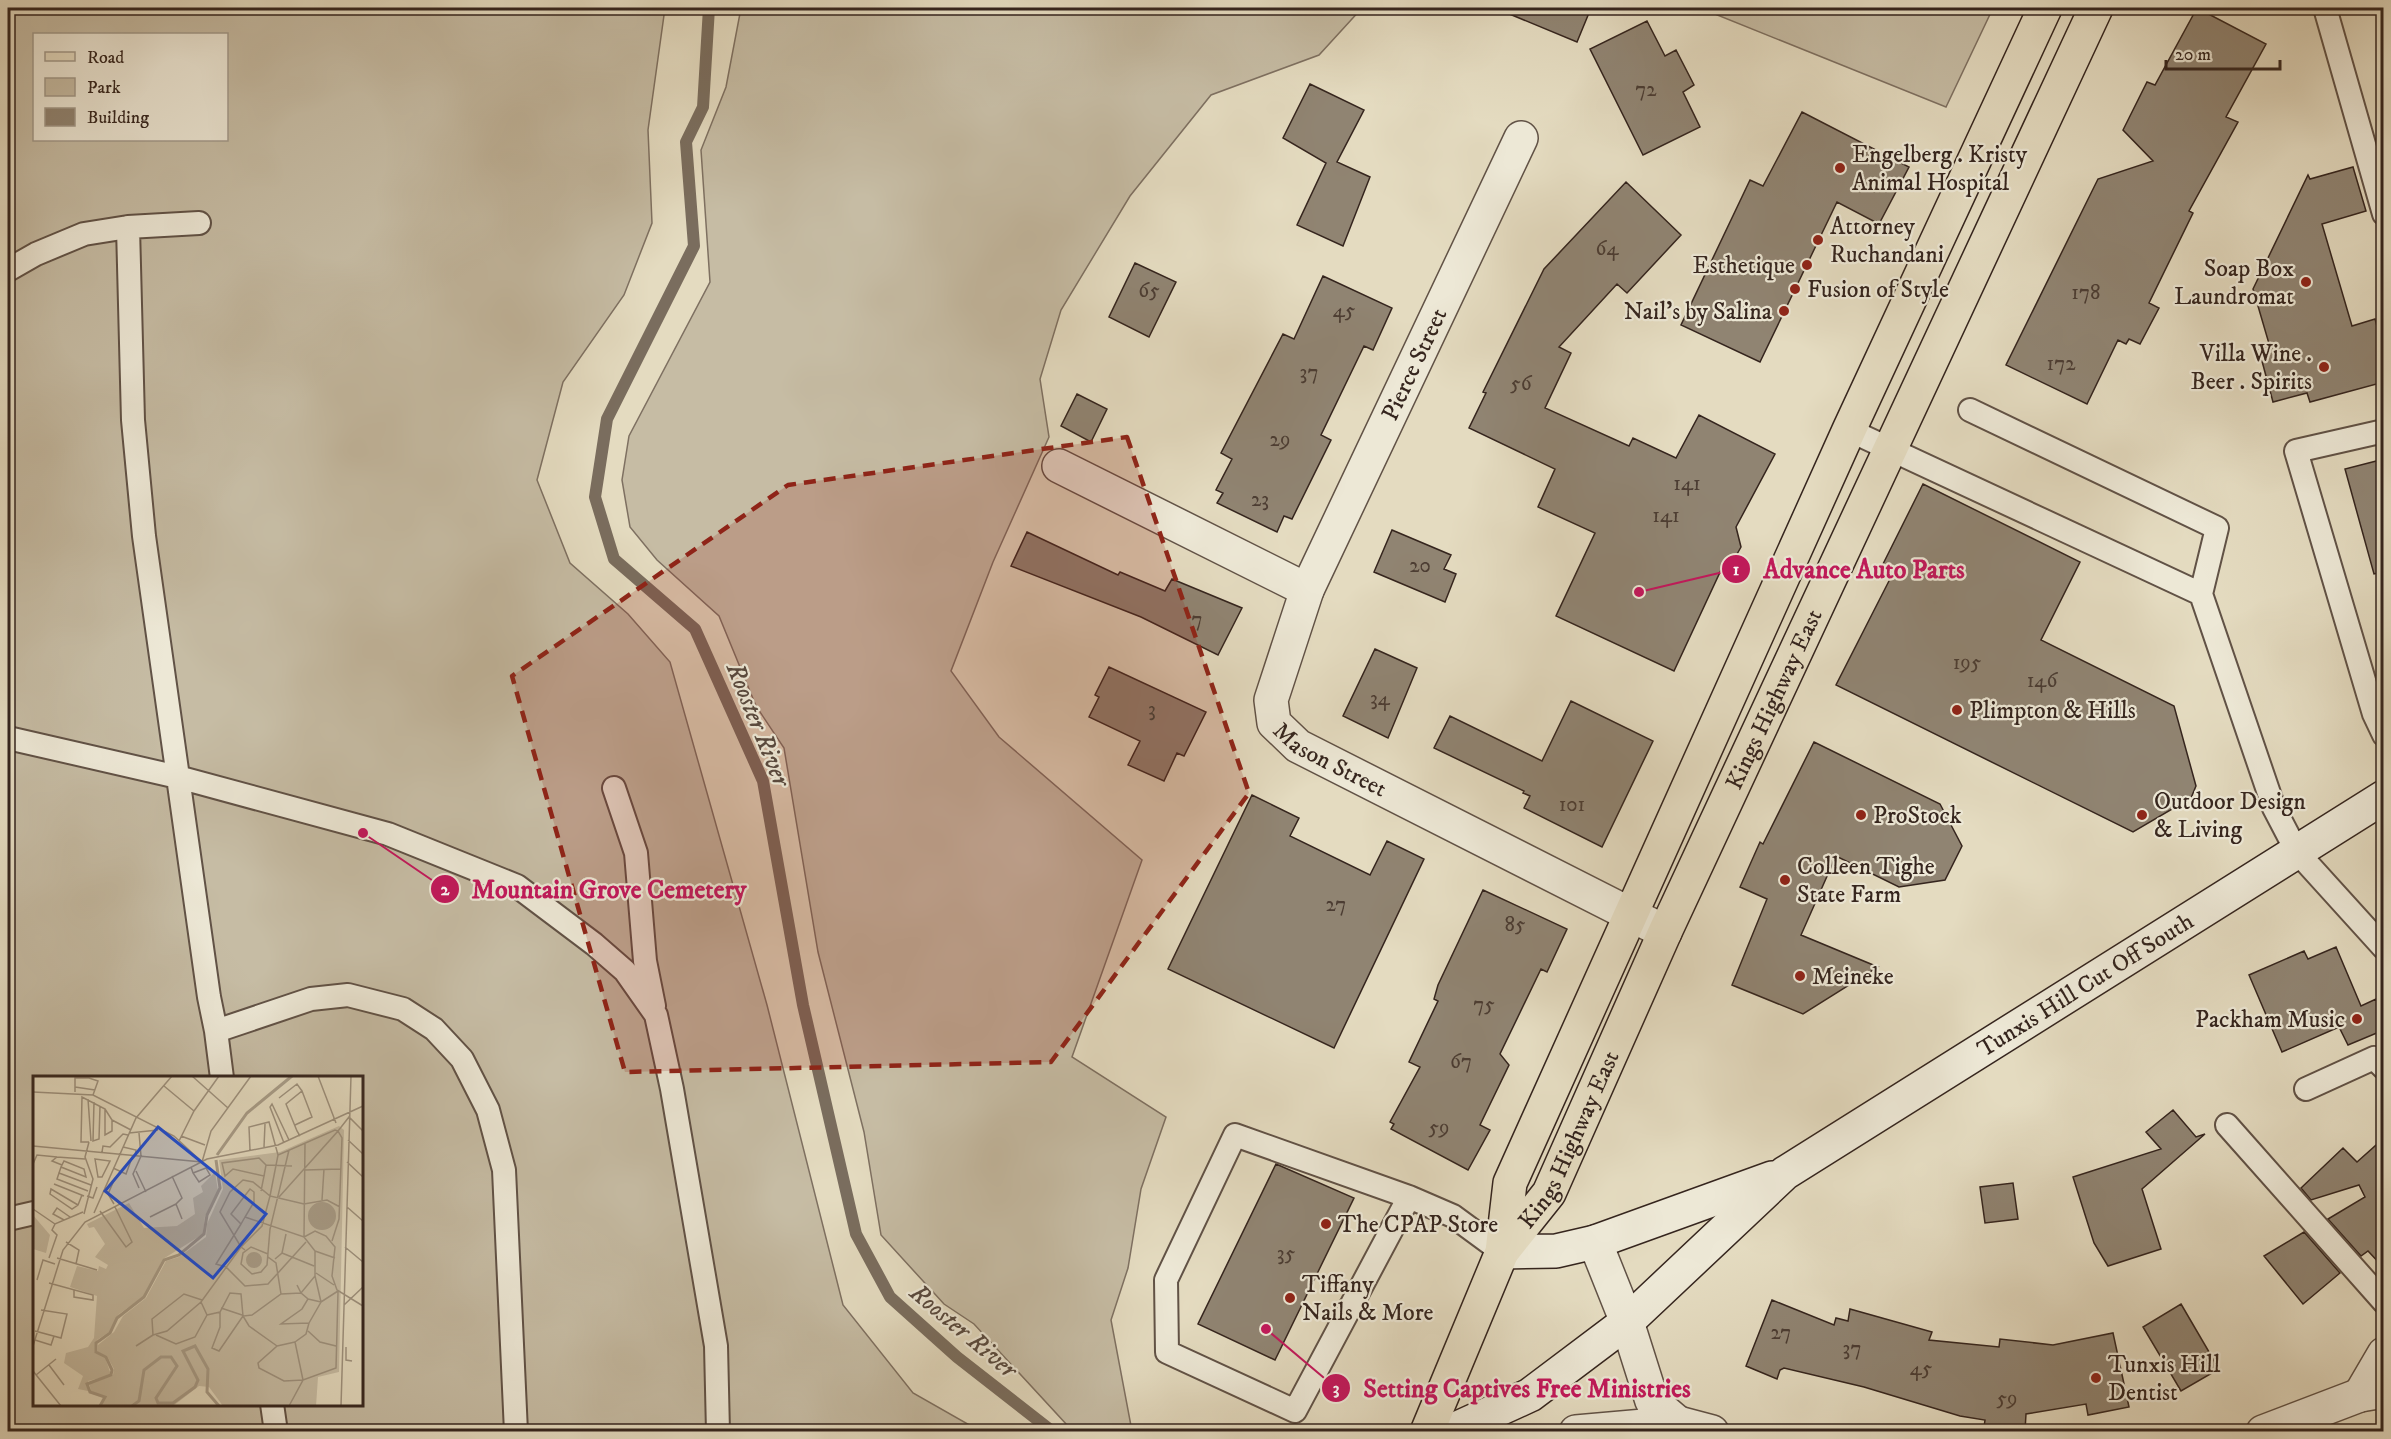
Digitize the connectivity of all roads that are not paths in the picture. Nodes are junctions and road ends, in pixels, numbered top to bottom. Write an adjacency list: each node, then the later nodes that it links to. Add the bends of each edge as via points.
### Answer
1 (2045, 8): 11 (main road, Kings Highway East)
2 (2096, 8): 13 (main road, Kings Highway East)
3 (2325, 8): 5 (lane)
4 (1521, 138): 15 (street, Pierce Street)
5 (2377, 168): 6 (lane)
6 (2384, 214)
7 (199, 223): 8 (lane)
8 (128, 227): 9 (lane, via 84,234); 19 (lane, via 133,420 144,536)
9 (8, 270)
10 (1970, 411): 16 (lane, via 2217,528)
11 (1849, 430): 13 (lane); 23 (main road, Kings Highway East)
12 (2384, 431): 17 (lane, via 2296,451 2374,714)
13 (1891, 451): 16 (lane); 24 (main road, Kings Highway East)
14 (1059, 466): 15 (street)
15 (1307, 590): 23 (street, Mason Street, via 1271,699 1274,723 1298,746)
16 (2201, 594): 22 (lane, via 2274,808)
17 (2384, 735)
18 (8, 738): 19 (lane)
19 (178, 777): 26 (lane, via 388,834 517,886 626,971); 27 (lane)
20 (614, 788): 26 (lane, via 636,853 645,961)
21 (2384, 797): 22 (street, Tunxis Hill Cut Off South)
22 (2297, 852): 25 (lane); 32 (street, Tunxis Hill Cut Off South)
23 (1630, 914): 24 (street, Mason Street); 37 (main road, Kings Highway East, via 1510,1183)
24 (1665, 932): 37 (main road, Kings Highway East, via 1549,1193)
25 (2384, 948)
26 (656, 1015): 46 (lane, via 716,1346)
27 (216, 1031): 29 (lane); 45 (lane, via 311,999 348,995 403,1008 434,1029 462,1059 489,1110 504,1170)
28 (2384, 1068): 30 (lane, via 2374,1058)
29 (222, 1076)
30 (2306, 1089)
31 (2227, 1125): 38 (lane)
32 (1785, 1173): 36 (street, Tunxis Hill Cut Off South); 39 (street, Tunxis Hill Cut Off South)
33 (1409, 1197): 33 (lane, via 1235,1135 1166,1280 1167,1353 1295,1411); 37 (lane, via 1453,1216)
34 (33, 1213): 35 (lane)
35 (8, 1219)
36 (1595, 1242): 37 (street, Tunxis Hill Cut Off South, via 1556,1251); 39 (street)
37 (1502, 1252): 47 (main road, Kings Highway East)
38 (2384, 1302)
39 (1627, 1322): 43 (street, via 1652,1401); 48 (street, Tunxis Hill Cut Off South, via 1530,1395)
40 (2384, 1354): 41 (street)
41 (2372, 1393): 51 (street)
42 (272, 1406): 44 (lane)
43 (1678, 1423): 49 (street); 50 (street)
44 (276, 1431)
45 (516, 1431)
46 (718, 1431)
47 (1427, 1431)
48 (1449, 1431)
49 (1576, 1431)
50 (1712, 1431)
51 (2263, 1431)

